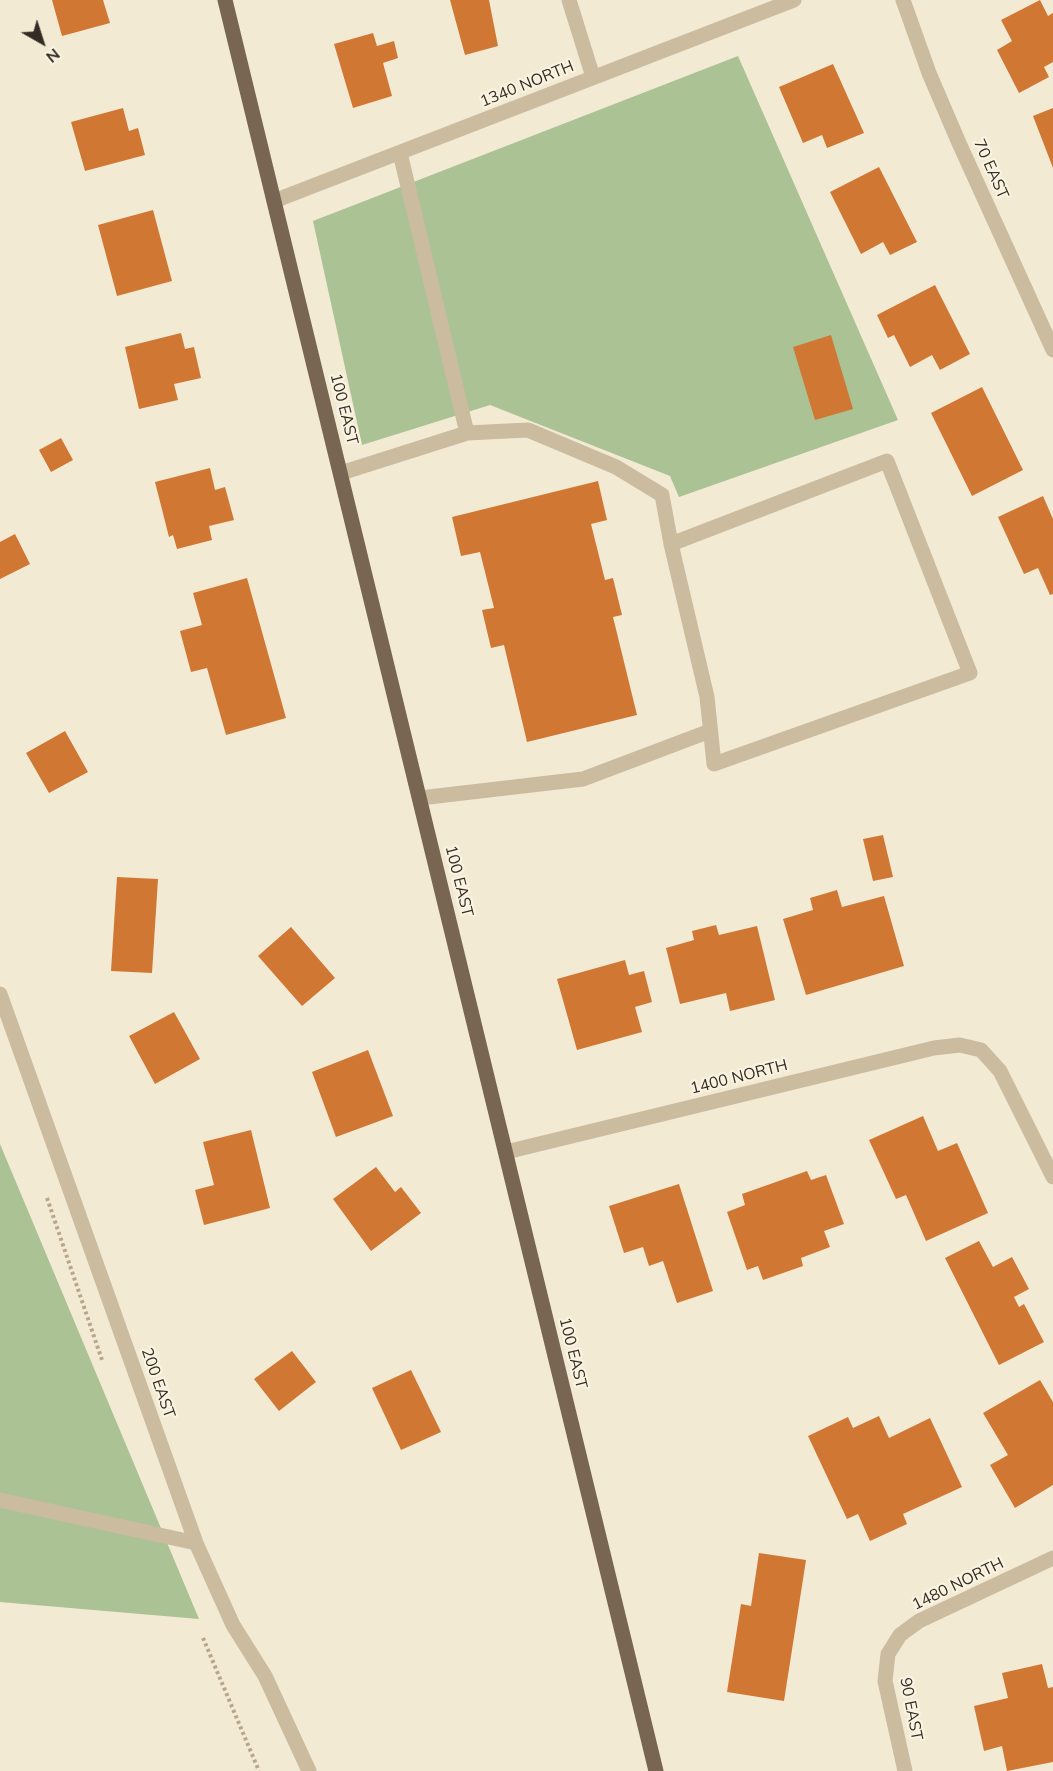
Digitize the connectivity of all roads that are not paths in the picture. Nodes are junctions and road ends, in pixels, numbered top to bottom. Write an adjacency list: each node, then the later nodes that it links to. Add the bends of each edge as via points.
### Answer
1 (225, 0): 7 (main road, 100 EAST)
2 (569, 0): 5 (street)
3 (794, 0): 5 (street, 1340 NORTH)
4 (903, 0): 8 (street, 70 EAST, via 950,123)
5 (593, 77): 6 (street, 1340 NORTH)
6 (400, 153): 7 (street, 1340 NORTH); 9 (street)
7 (274, 201): 10 (main road, 100 EAST)
8 (1053, 350)
9 (467, 434): 10 (street); 11 (street, via 528,430 616,466 662,495)
10 (341, 473): 13 (main road, 100 EAST)
11 (671, 544): 12 (street, via 707,698); 12 (street, via 887,461 970,673 714,764)
12 (710, 731): 13 (street, via 583,779)
13 (420, 798): 15 (main road, 100 EAST)
14 (0, 994): 18 (street, 200 EAST)
15 (506, 1152): 16 (street, 1400 NORTH, via 934,1048 960,1046 981,1050 1000,1071); 22 (main road, 100 EAST)
16 (1053, 1177)
17 (0, 1500): 18 (street)
18 (196, 1543): 21 (street, 200 EAST)
19 (1053, 1558): 20 (street, 1480 NORTH, via 919,1621 900,1635)
20 (888, 1654): 23 (street, 90 EAST, via 885,1681)
21 (309, 1771)
22 (656, 1771)
23 (905, 1771)

